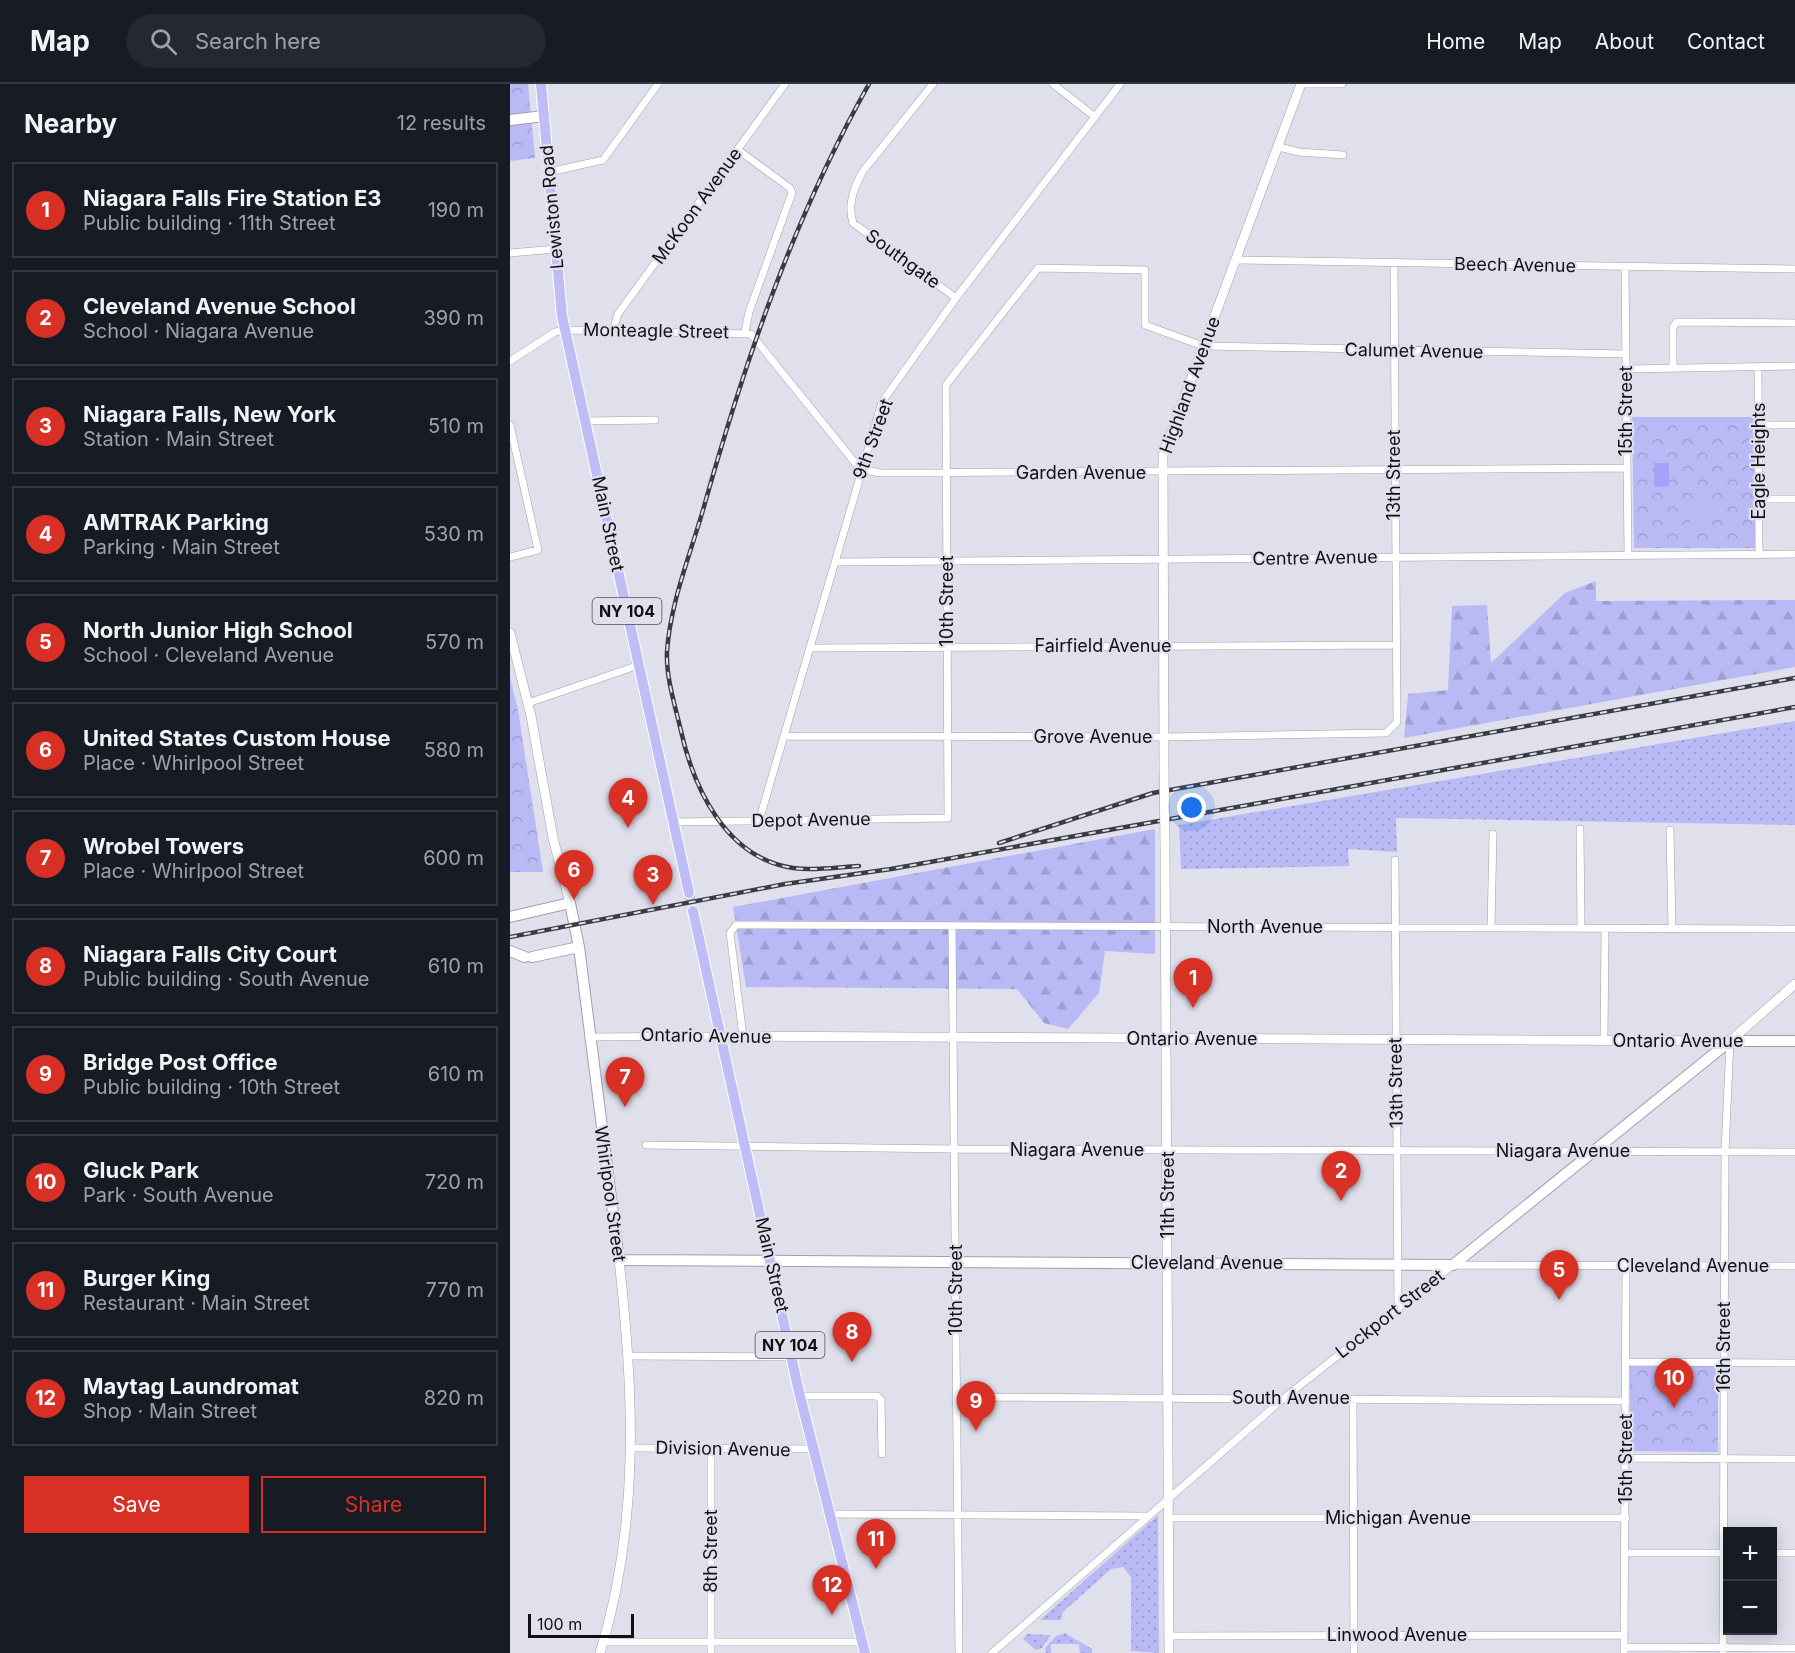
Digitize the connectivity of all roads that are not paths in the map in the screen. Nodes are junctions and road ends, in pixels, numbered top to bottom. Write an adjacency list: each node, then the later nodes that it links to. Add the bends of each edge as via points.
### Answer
1 (541, 84): 9 (main road, Lewiston Road / NY 104)
2 (658, 84): 15 (street, via 603,160)
3 (786, 84): 13 (street, McKoon Avenue)
4 (933, 84): 22 (street, Southgate, via 856,185 849,209 853,223)
5 (1053, 84): 10 (street)
6 (1120, 84): 10 (street, 9th Street)
7 (1301, 84): 8 (street); 12 (street, Highland Avenue)
8 (1342, 84)
9 (544, 116): 11 (main road); 15 (main road, Lewiston Road / NY 104)
10 (1095, 117): 22 (street, 9th Street)
11 (510, 120)
12 (1279, 147): 14 (street); 18 (street, Highland Avenue)
13 (738, 150): 25 (street, McKoon Avenue, via 618,314); 26 (street, Monteagle Street, via 790,188 792,195)
14 (1343, 155)
15 (549, 172): 16 (main road, Lewiston Road / NY 104)
16 (556, 249): 17 (street); 24 (main road, Lewiston Road / NY 104)
17 (510, 253)
18 (1236, 260): 19 (street, Beech Avenue); 27 (street, Highland Avenue)
19 (1394, 263): 20 (street, Beech Avenue); 28 (street, 13th Street)
20 (1625, 267): 21 (street, Beech Avenue); 29 (street, 15th Street)
21 (1795, 269)
22 (957, 298): 42 (street, 9th Street, via 882,402)
23 (1795, 323): 33 (street, via 1677,322 1673,327)
24 (565, 330): 25 (street, Monteagle Street); 30 (street, via 555,332); 37 (main road, Main Street / NY 104)
25 (613, 330): 26 (street, Monteagle Street)
26 (745, 332): 42 (street, via 756,337)
27 (1203, 346): 28 (street, Calumet Avenue); 35 (street, Calumet Avenue, via 1145,325 1145,270 1038,268); 44 (street, Highland Avenue, via 1162,455)
28 (1393, 351): 29 (street, Calumet Avenue); 43 (street, 13th Street)
29 (1626, 354): 34 (street, 15th Street)
30 (510, 361)
31 (1795, 366): 32 (street)
32 (1758, 367): 33 (street); 39 (street, Eagle Heights)
33 (1673, 368): 34 (street)
34 (1626, 369): 41 (street, 15th Street)
35 (946, 385): 45 (street, 10th Street)
36 (655, 420): 37 (street)
37 (585, 421): 61 (main road, Main Street / NY 104)
38 (510, 424): 52 (street, via 538,550)
39 (1758, 425): 40 (street); 46 (street, Eagle Heights)
40 (1795, 425)
41 (1626, 468): 43 (street, Garden Avenue); 50 (street, 15th Street)
42 (860, 469): 45 (street, Garden Avenue); 54 (street, 9th Street)
43 (1394, 471): 44 (street, Garden Avenue); 51 (street, 13th Street)
44 (1161, 472): 45 (street, Garden Avenue); 53 (street, Highland Avenue)
45 (946, 474): 55 (street, 10th Street)
46 (1759, 499): 47 (street); 48 (street, Eagle Heights)
47 (1795, 499)
48 (1759, 554): 49 (street, Centre Avenue); 50 (street, Centre Avenue)
49 (1795, 554)
50 (1628, 555): 51 (street, Centre Avenue)
51 (1395, 556): 53 (street, Centre Avenue); 57 (street, 13th Street)
52 (510, 557)
53 (1162, 560): 55 (street, Centre Avenue); 58 (street, Highland Avenue)
54 (836, 562): 55 (street, Centre Avenue); 60 (street, 9th Street)
55 (947, 563): 59 (street, 10th Street)
56 (510, 633): 62 (street, Whirlpool Street)
57 (1395, 645): 58 (street, Fairfield Avenue); 63 (street, 13th Street)
58 (1165, 646): 59 (street, Fairfield Avenue); 66 (street, Highland Avenue)
59 (947, 647): 60 (street, Fairfield Avenue); 65 (street, 10th Street)
60 (812, 648): 64 (street, 9th Street)
61 (639, 665): 62 (street); 69 (main road, Main Street / NY 104)
62 (528, 703): 76 (street, Whirlpool Street, via 553,838)
63 (1397, 722): 66 (street, Grove Avenue, via 1386,733)
64 (784, 736): 65 (street, Grove Avenue); 68 (street, 9th Street)
65 (948, 736): 66 (street, Grove Avenue); 67 (street, 10th Street)
66 (1164, 737): 73 (street, Highland Avenue, bridge)
67 (948, 818): 68 (street, Depot Avenue)
68 (759, 820): 69 (street, Depot Avenue)
69 (674, 822): 75 (main road, Main Street / NY 104)
70 (1580, 830): 83 (street)
71 (1670, 830): 85 (street)
72 (1492, 834): 82 (street)
73 (1165, 846): 80 (street, 11th Street)
74 (1395, 860): 81 (street, 13th Street)
75 (689, 893)
76 (570, 903): 78 (main road); 87 (main road, Whirlpool Street)
77 (693, 911): 90 (main road, Main Street / NY 104)
78 (510, 917)
79 (952, 926): 80 (street, North Avenue); 91 (street, North Avenue, via 736,926 730,933); 93 (street, 10th Street)
80 (1166, 927): 81 (street, North Avenue); 94 (street, 11th Street)
81 (1395, 928): 82 (street, North Avenue); 95 (street, 13th Street)
82 (1491, 928): 83 (street, North Avenue)
83 (1581, 928): 84 (street, North Avenue)
84 (1605, 928): 85 (street, North Avenue); 96 (street)
85 (1672, 928): 86 (street, North Avenue)
86 (1795, 929)
87 (579, 947): 88 (main road, via 529,957); 92 (main road, Whirlpool Street)
88 (510, 951)
89 (1795, 984): 97 (street, Lockport Street)
90 (721, 1036): 91 (street, Ontario Avenue); 92 (street, Ontario Avenue); 100 (main road, Main Street / NY 104)
91 (743, 1036): 93 (street, Ontario Avenue)
92 (589, 1037): 107 (main road, Whirlpool Street)
93 (954, 1039): 94 (street, Ontario Avenue); 101 (street, 10th Street)
94 (1166, 1039): 95 (street, Ontario Avenue); 102 (street, 11th Street)
95 (1396, 1039): 96 (street, Ontario Avenue); 103 (street, 13th Street)
96 (1604, 1041): 97 (street, Ontario Avenue)
97 (1730, 1041): 98 (main road, Ontario Avenue); 104 (main road, Lockport Street); 105 (street, 16th Street)
98 (1795, 1041)
99 (646, 1145): 100 (street, Niagara Avenue)
100 (744, 1146): 101 (street, Niagara Avenue); 108 (main road, Main Street / NY 104)
101 (955, 1149): 102 (street, Niagara Avenue); 109 (street, 10th Street)
102 (1167, 1150): 103 (street, Niagara Avenue); 110 (street, 11th Street)
103 (1397, 1151): 104 (street, Niagara Avenue); 111 (street, 13th Street)
104 (1596, 1152): 105 (street, Niagara Avenue); 112 (main road, Lockport Street)
105 (1725, 1152): 106 (street, Niagara Avenue); 114 (street, 16th Street)
106 (1795, 1152)
107 (619, 1260): 108 (main road, Cleveland Avenue); 117 (street, Whirlpool Street)
108 (771, 1261): 109 (main road, Cleveland Avenue); 118 (main road, Main Street / NY 104)
109 (957, 1262): 110 (main road, Cleveland Avenue); 123 (street, 10th Street)
110 (1168, 1263): 111 (main road, Cleveland Avenue); 124 (street, 11th Street)
111 (1397, 1264): 112 (main road, Cleveland Avenue); 116 (street, 13th Street)
112 (1452, 1265): 113 (street, Cleveland Avenue); 116 (street, Lockport Street)
113 (1626, 1265): 114 (street, Cleveland Avenue); 119 (street, 15th Street)
114 (1724, 1266): 115 (street, Cleveland Avenue); 120 (street, 16th Street)
115 (1795, 1266)
116 (1398, 1306): 125 (street, Lockport Street)
117 (630, 1356): 118 (street); 128 (street, Whirlpool Street)
118 (792, 1357): 122 (main road, Main Street / NY 104)
119 (1626, 1362): 120 (street); 127 (street, 15th Street)
120 (1724, 1362): 121 (street); 133 (street, 16th Street)
121 (1795, 1363)
122 (800, 1396): 130 (main road, Main Street / NY 104); 131 (street, via 876,1396 881,1400)
123 (956, 1397): 124 (street, South Avenue); 137 (street, 10th Street)
124 (1169, 1397): 125 (street, South Avenue); 135 (street, 11th Street)
125 (1284, 1398): 126 (street, South Avenue); 135 (street, Lockport Street)
126 (1353, 1399): 127 (street, South Avenue); 140 (street)
127 (1626, 1401): 132 (street, 15th Street)
128 (632, 1448): 129 (street, Division Avenue); 151 (street, Whirlpool Street, via 623,1551)
129 (711, 1449): 130 (street, Division Avenue); 152 (street, 8th Street)
130 (814, 1449): 136 (main road, Main Street / NY 104)
131 (882, 1454)
132 (1626, 1458): 133 (street); 141 (street, 15th Street)
133 (1724, 1459): 134 (street); 142 (street, 16th Street)
134 (1795, 1459)
135 (1169, 1496): 138 (street, Lockport Street); 139 (street, 11th Street)
136 (830, 1514): 137 (street); 153 (main road, Main Street / NY 104)
137 (958, 1515): 138 (street); 159 (street, 10th Street)
138 (1146, 1516): 160 (street, Lockport Street)
139 (1169, 1518): 140 (street, Michigan Avenue); 150 (street, 11th Street)
140 (1353, 1518): 141 (street, Michigan Avenue); 148 (street)
141 (1626, 1518): 144 (street, 15th Street)
142 (1725, 1527)
143 (1723, 1552): 144 (street)
144 (1626, 1553): 149 (street, 15th Street)
145 (1777, 1553): 146 (street)
146 (1795, 1553)
147 (1725, 1581): 156 (street, 16th Street)
148 (1354, 1635): 149 (street, Linwood Avenue); 150 (street, Linwood Avenue); 162 (street)
149 (1624, 1635): 155 (street, 15th Street)
150 (1169, 1636): 161 (street, 11th Street)
151 (604, 1642): 152 (street); 157 (street, Whirlpool Street)
152 (711, 1642): 153 (street); 158 (street, 8th Street)
153 (863, 1647)
154 (1795, 1648): 156 (street)
155 (1624, 1650): 156 (street)
156 (1723, 1651)
157 (600, 1653)
158 (711, 1653)
159 (959, 1653)
160 (992, 1653)
161 (1169, 1653)
162 (1354, 1653)

